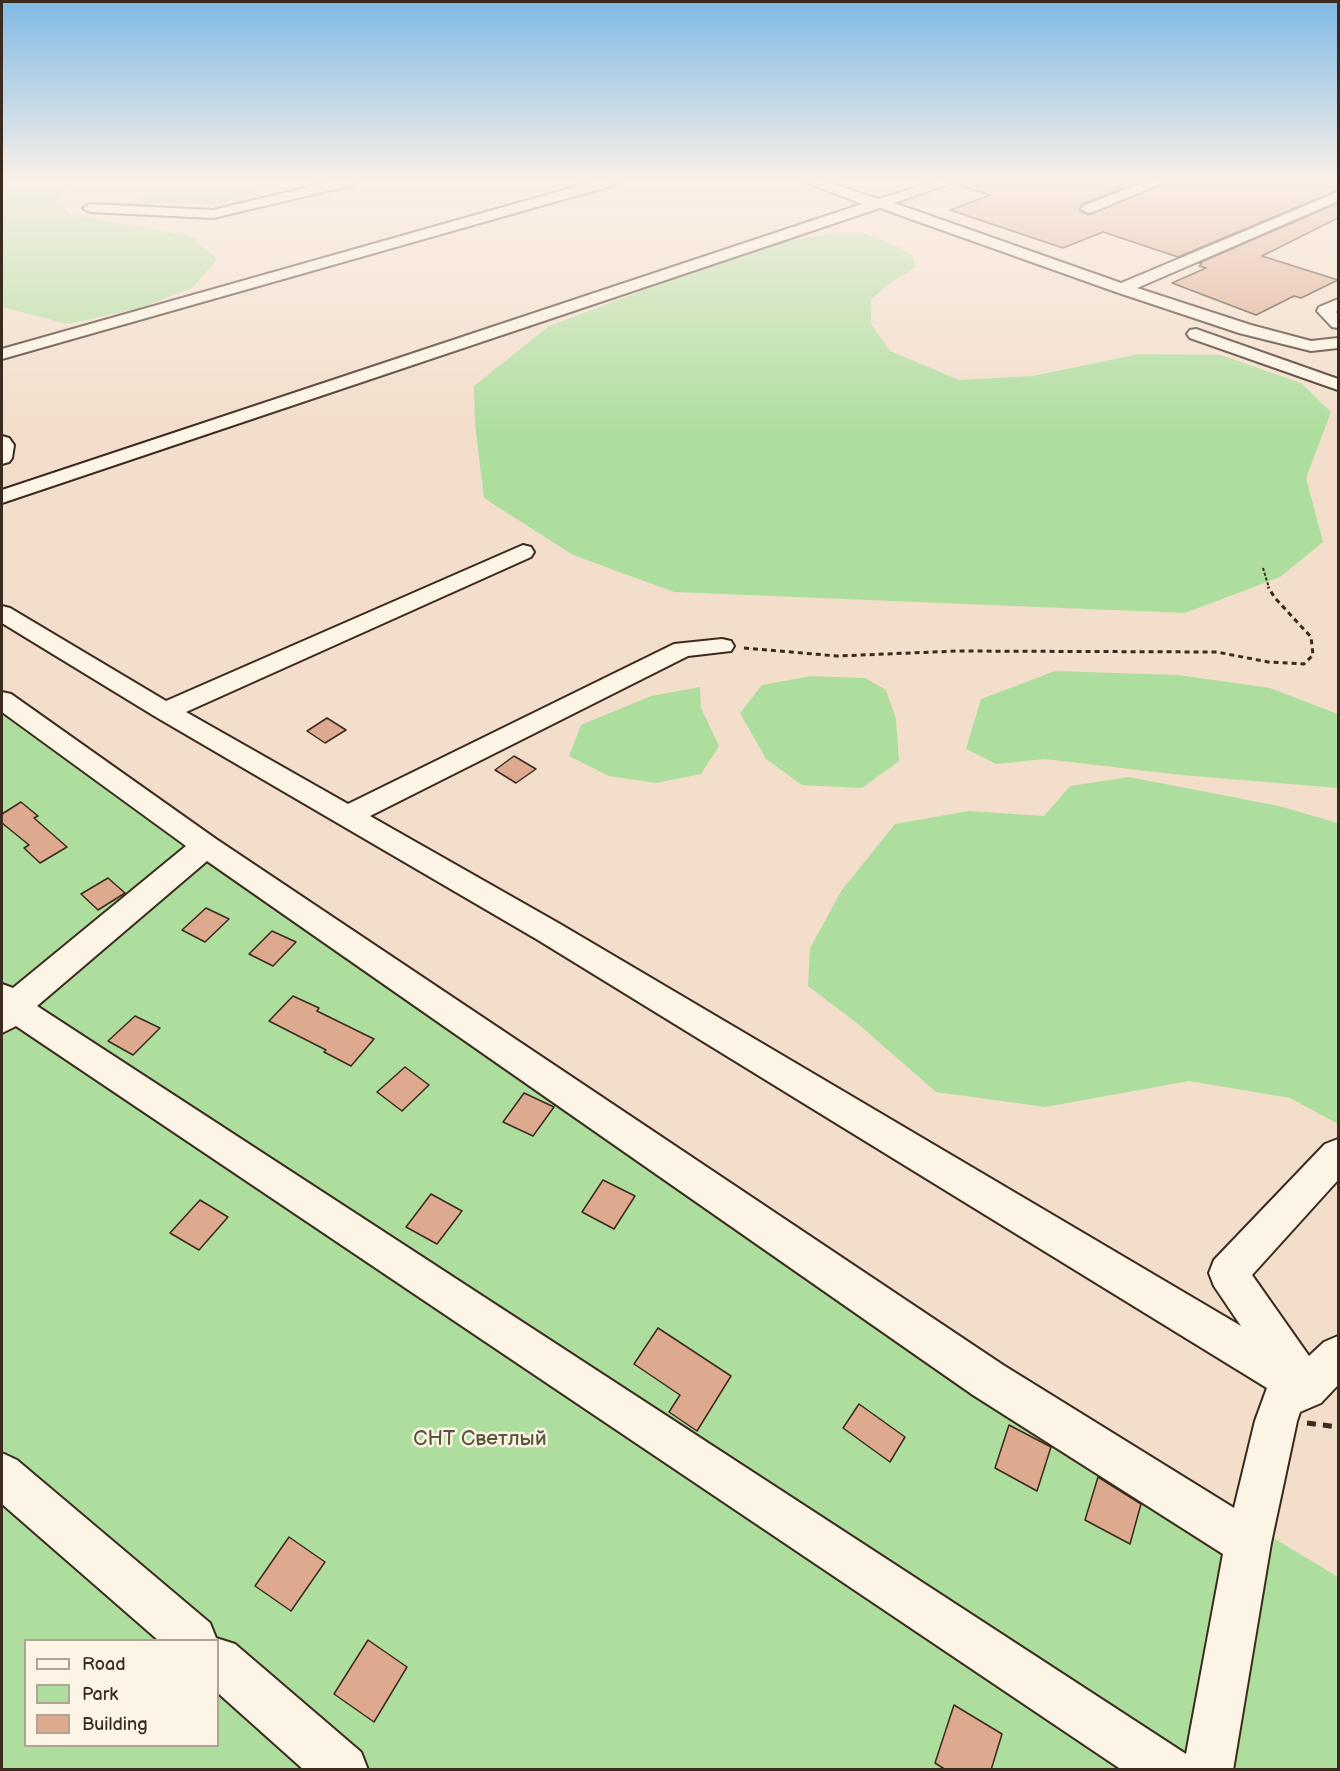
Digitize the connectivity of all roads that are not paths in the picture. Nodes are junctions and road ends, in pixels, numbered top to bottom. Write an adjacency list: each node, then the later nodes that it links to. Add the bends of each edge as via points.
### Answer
1 (317, 265): 11 (street)
2 (695, 265): 16 (street)
3 (1053, 265): 5 (street)
4 (1179, 265): 5 (street)
5 (1122, 289): 10 (street)
6 (1332, 307): 7 (street)
7 (1338, 323)
8 (1182, 329): 13 (street)
9 (1338, 343): 10 (street)
10 (1311, 346): 12 (street)
11 (2, 354)
12 (1338, 356)
13 (1338, 385)
14 (2, 442): 15 (street)
15 (2, 458)
16 (4, 490)
17 (524, 552): 21 (street)
18 (2, 612): 21 (street)
19 (722, 646): 22 (street, via 683,649)
20 (2, 700): 23 (street)
21 (165, 711): 22 (street)
22 (347, 816): 27 (street, via 549,932)
23 (207, 846): 24 (street); 29 (street, via 988,1380)
24 (5, 1008): 33 (street)
25 (1338, 1155): 27 (street, via 1227,1273)
26 (1338, 1356): 27 (street)
27 (1306, 1388): 29 (street, via 1284,1398)
28 (2, 1474): 30 (street)
29 (1248, 1543): 34 (street)
30 (191, 1639)
31 (219, 1662): 32 (street)
32 (343, 1770)
33 (1167, 1770)
34 (1208, 1770)

